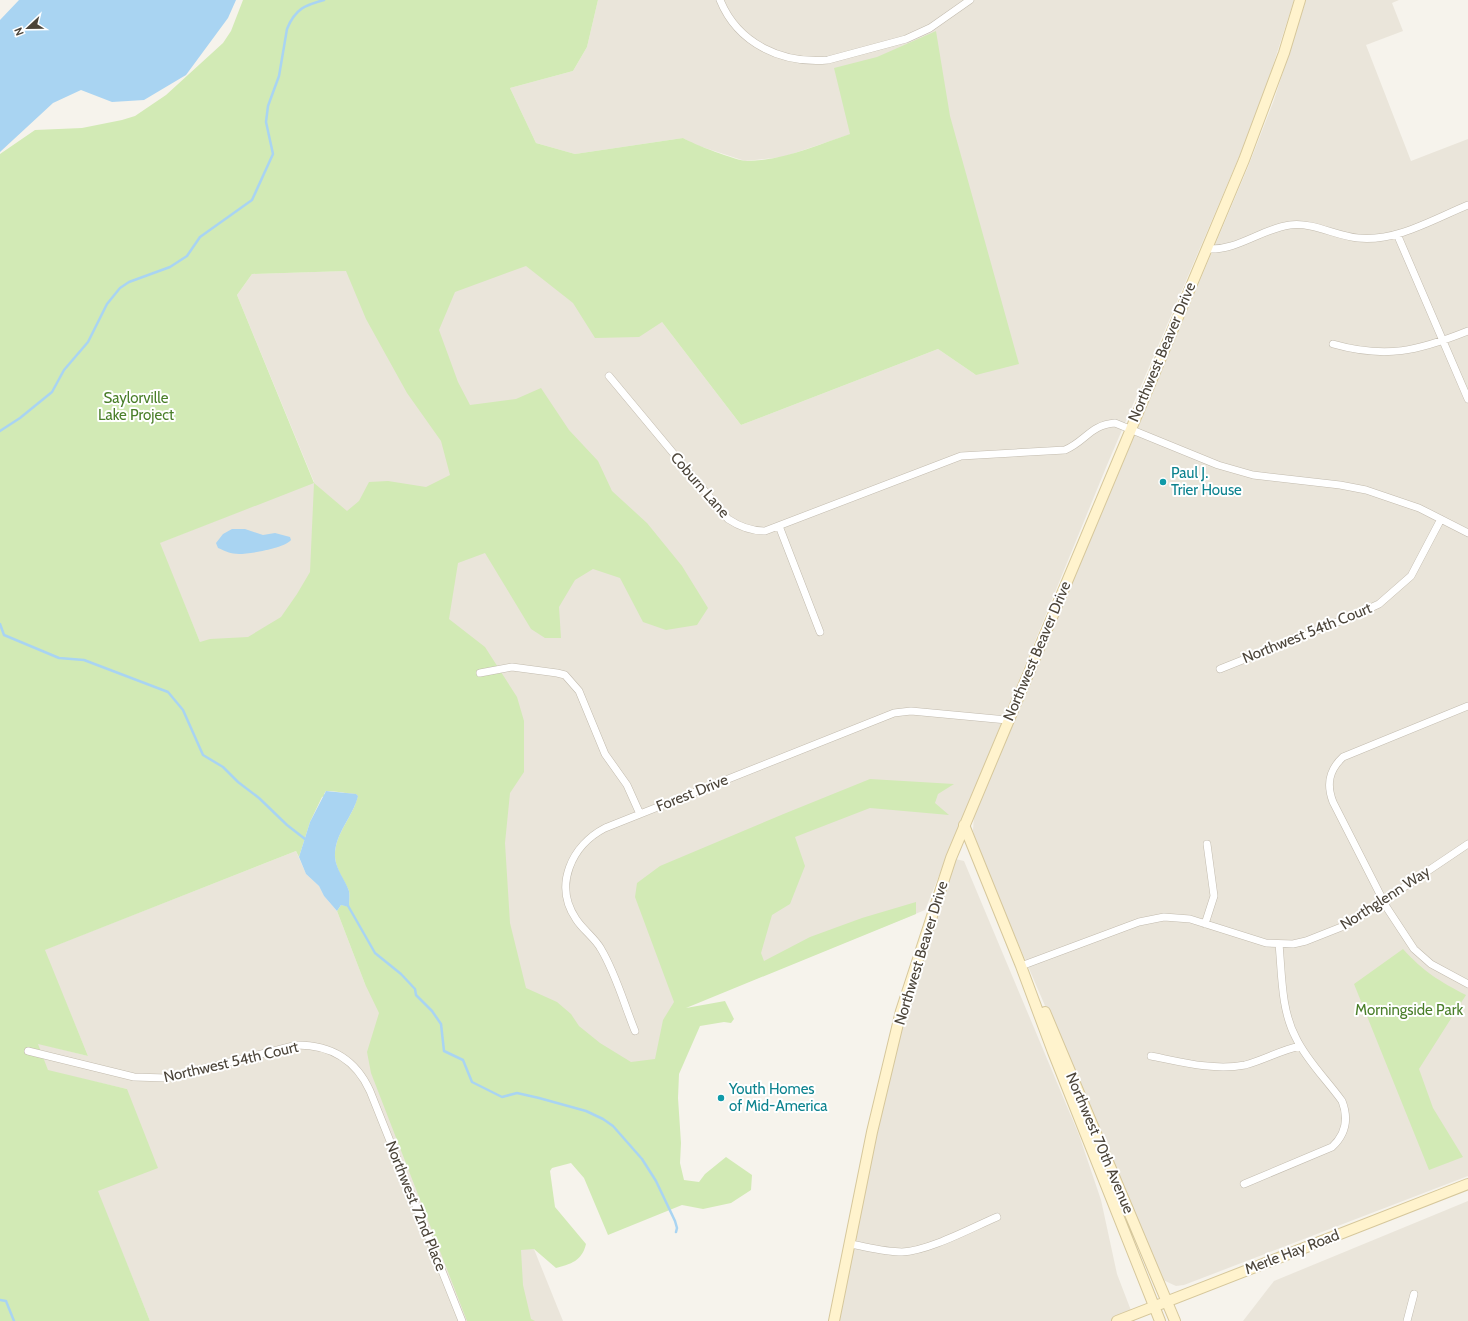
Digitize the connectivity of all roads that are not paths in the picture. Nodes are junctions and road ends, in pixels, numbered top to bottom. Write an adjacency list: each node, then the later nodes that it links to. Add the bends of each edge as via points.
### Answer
1 (720, 0): 2 (street, via 730,21 750,40 777,54 815,61 828,60 906,39 930,28)
2 (970, 0)
3 (1300, 0): 6 (main road, Northwest Beaver Drive, via 1284,53)
4 (1468, 205): 5 (street)
5 (1397, 234): 6 (street, via 1378,238 1357,238 1292,224 1280,226 1220,250); 8 (street)
6 (1207, 249): 12 (main road, Northwest Beaver Drive)
7 (1468, 331): 8 (street)
8 (1444, 341): 9 (street, via 1402,352 1386,353 1353,350); 11 (street)
9 (1333, 344)
10 (609, 376): 14 (street, Coburn Lane, via 728,519 737,525 757,531)
11 (1468, 398)
12 (1130, 428): 13 (street, Coburn Lane, via 1231,469 1272,478 1366,490 1401,500); 14 (street, Coburn Lane, via 1115,423 1103,424 1072,447 1056,452 961,456); 20 (main road, Northwest Beaver Drive)
13 (1441, 519): 15 (street); 17 (street, Northwest 54th Court, via 1411,576 1379,604)
14 (779, 526): 16 (street)
15 (1468, 533)
16 (820, 632)
17 (1220, 668)
18 (480, 673): 21 (street, via 512,667 565,675 579,691 606,754 627,785)
19 (1468, 706): 25 (street, via 1351,752 1332,770 1329,785 1331,798)
20 (1007, 720): 21 (street, Forest Drive, via 911,711 894,713); 22 (main road, Northwest Beaver Drive)
21 (640, 814): 30 (street, Forest Drive, via 605,828 587,840 569,867 566,889 575,918 594,939 606,958)
22 (964, 825): 28 (main road, Northwest 70th Avenue); 38 (main road, Northwest Beaver Drive, via 941,886 901,1011 872,1132)
23 (1207, 844): 26 (street, via 1214,896)
24 (1468, 844): 25 (street, Northglenn Way)
25 (1383, 901): 27 (street, Northglenn Way, via 1355,920 1332,931 1306,941); 29 (street, via 1404,935 1421,956)
26 (1206, 924): 27 (street, Northglenn Way, via 1254,940); 28 (street, Northglenn Way, via 1177,917 1152,918)
27 (1279, 944): 31 (street, via 1287,1016)
28 (1021, 966): 40 (main road, Northwest 70th Avenue, via 1034,987); 41 (main road, Northwest 70th Avenue)
29 (1468, 984)
30 (635, 1031)
31 (1300, 1046): 33 (street, via 1260,1061 1226,1067); 35 (street, via 1342,1101 1346,1118 1343,1134 1324,1152)
32 (28, 1051): 34 (street, Northwest 54th Court, via 134,1077 166,1078 282,1048 311,1045 326,1048 346,1058 357,1068)
33 (1151, 1056)
34 (370, 1091): 42 (street, Northwest 72nd Place)
35 (1244, 1184)
36 (1468, 1184): 40 (main road, Merle Hay Road)
37 (997, 1217): 38 (street, via 908,1252)
38 (850, 1244): 43 (main road, Northwest Beaver Drive)
39 (1414, 1294): 47 (street)
40 (1167, 1301): 41 (main road, Merle Hay Road); 46 (main road, Northwest 70th Avenue)
41 (1154, 1306): 44 (main road, Merle Hay Road); 45 (main road, Northwest 70th Avenue)
42 (462, 1321)
43 (834, 1321)
44 (1117, 1321)
45 (1160, 1321)
46 (1175, 1321)
47 (1407, 1321)

